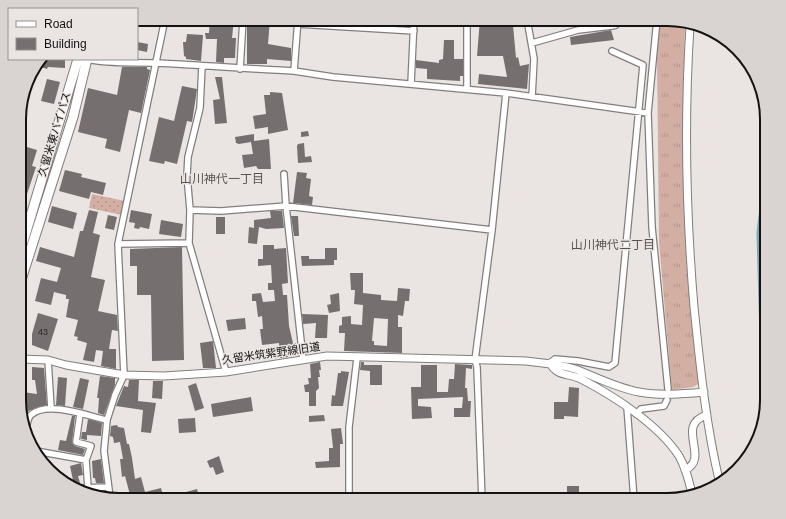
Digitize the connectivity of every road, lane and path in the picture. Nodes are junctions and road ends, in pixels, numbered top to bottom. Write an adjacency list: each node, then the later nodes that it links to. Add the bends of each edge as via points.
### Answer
1 (163, 26): 18 (street)
2 (243, 26): 20 (street)
3 (298, 26): 21 (street)
4 (339, 26): 10 (street)
5 (414, 26): 12 (street)
6 (467, 26): 23 (street)
7 (528, 26): 13 (street)
8 (612, 26): 13 (street, via 578,30)
9 (657, 26): 27 (street)
10 (355, 28): 12 (street)
11 (690, 29): 45 (street, via 686,156 690,252)
12 (414, 30): 22 (street)
13 (532, 43): 25 (street)
14 (612, 51): 26 (street, via 643,65)
15 (78, 60): 32 (highway, 久留米東バイパス)
16 (86, 60): 35 (highway, 久留米東バイパス, via 73,117)
17 (91, 60): 18 (street, via 105,63)
18 (155, 63): 19 (street); 34 (street)
19 (202, 66): 20 (street); 30 (street, via 200,108 188,157)
20 (240, 69): 21 (street)
21 (294, 71): 22 (street)
22 (411, 84): 23 (street)
23 (467, 89): 24 (street)
24 (506, 93): 25 (street); 31 (street)
25 (532, 97): 26 (street)
26 (637, 113): 27 (street); 41 (street, via 615,363 609,367 555,359)
27 (648, 113): 44 (street, via 652,227)
28 (284, 174): 29 (street)
29 (286, 206): 30 (street, via 221,211); 31 (street); 36 (street)
30 (190, 210): 33 (street)
31 (492, 230): 40 (street)
32 (26, 232)
33 (189, 243): 34 (street); 42 (street)
34 (118, 244): 43 (street)
35 (26, 264)
36 (302, 358): 37 (street, 久留米筑紫野線旧道); 42 (street, 久留米筑紫野線旧道)
37 (357, 358): 40 (street, 久留米筑紫野線旧道); 63 (street, via 349,427)
38 (26, 359): 39 (street, 久留米筑紫野線旧道)
39 (48, 360): 43 (street, 久留米筑紫野線旧道); 48 (street)
40 (475, 360): 41 (street, 久留米筑紫野線旧道); 64 (street)
41 (550, 363): 45 (street, 久留米筑紫野線旧道, via 639,392); 47 (street, via 559,374 578,378)
42 (226, 372): 43 (street, 久留米筑紫野線旧道, via 164,376)
43 (124, 375): 53 (street)
44 (668, 389)
45 (704, 392): 51 (street)
46 (667, 400): 50 (street, via 664,406 641,409)
47 (627, 406): 50 (street); 65 (street)
48 (51, 408): 49 (street); 52 (street, via 32,414)
49 (80, 414): 53 (street); 55 (street, via 76,442 91,446)
50 (636, 414): 56 (street, via 666,440)
51 (706, 415): 56 (street, via 699,417 691,431 695,462); 57 (street)
52 (28, 419)
53 (107, 420): 58 (street, via 104,451)
54 (42, 452): 55 (street)
55 (86, 460): 59 (street)
56 (686, 470): 61 (street)
57 (718, 477)
58 (108, 487): 60 (street); 62 (street)
59 (88, 488)
60 (89, 488)
61 (691, 490)
62 (109, 492)
63 (349, 493)
64 (482, 493)
65 (633, 493)

